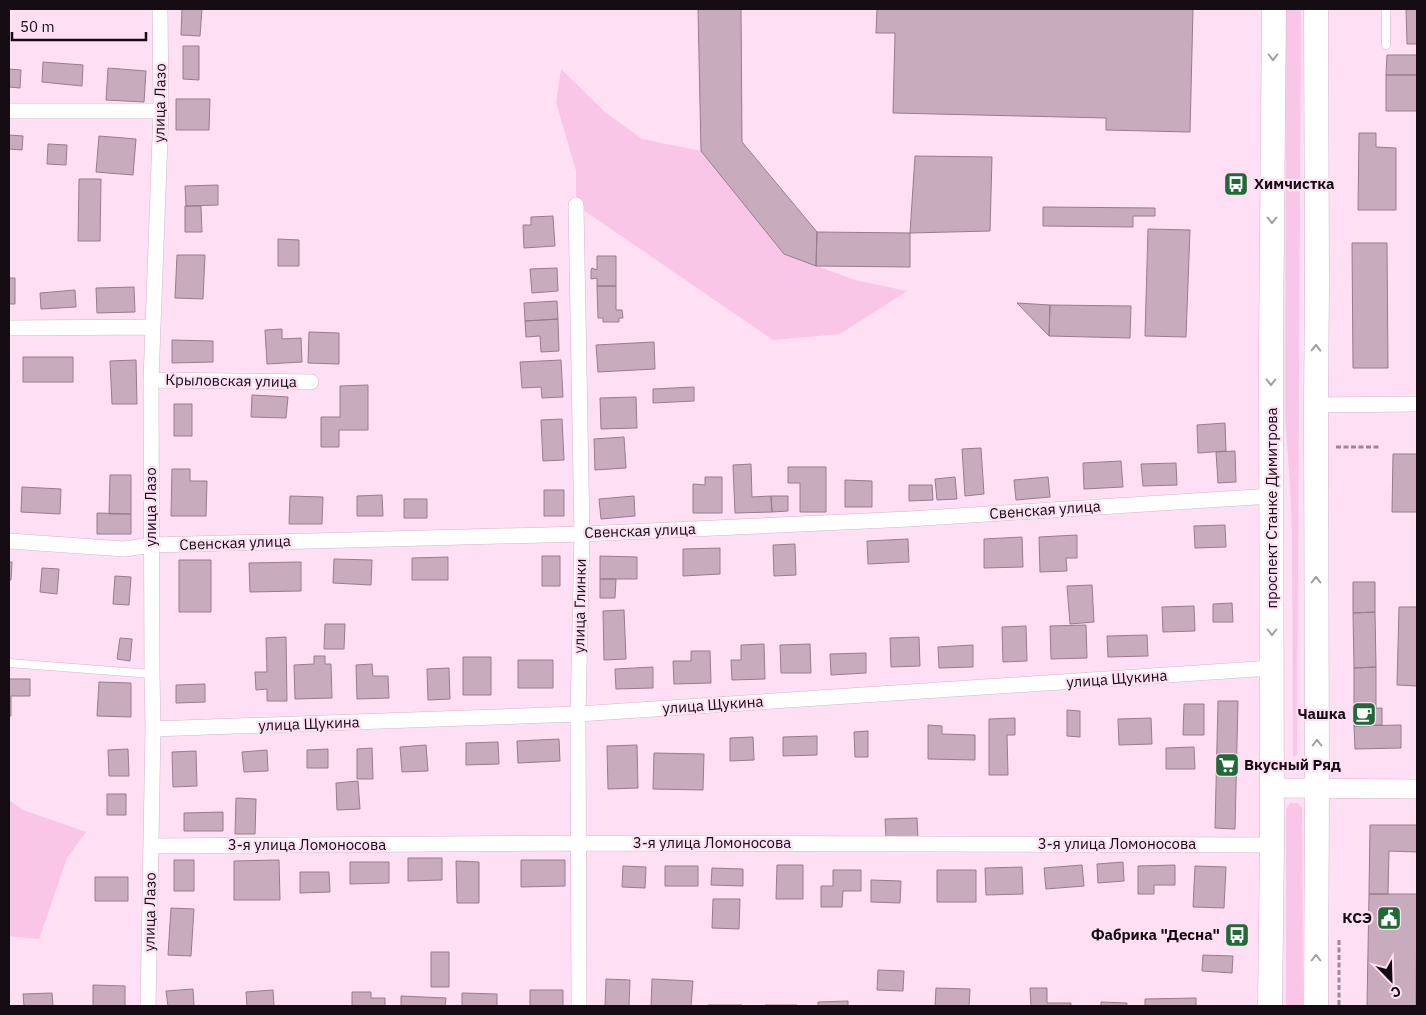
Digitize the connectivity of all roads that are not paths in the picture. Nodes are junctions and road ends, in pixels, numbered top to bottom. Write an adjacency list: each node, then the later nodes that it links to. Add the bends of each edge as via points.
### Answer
1 (160, 9): 7 (street, улица Лазо)
2 (1274, 9): 15 (main road, проспект Станке Димитрова, one-way to 15)
3 (1316, 9): 13 (main road, one-way to 3)
4 (1386, 9): 5 (lane)
5 (1386, 45)
6 (9, 111): 7 (street)
7 (161, 112): 9 (street, улица Лазо)
8 (576, 205): 16 (street, улица Глинки)
9 (152, 327): 10 (street); 11 (street, улица Лазо)
10 (9, 328)
11 (151, 380): 12 (street, Крыловская улица); 18 (street, улица Лазо)
12 (311, 382)
13 (1316, 404): 14 (street); 25 (main road, one-way to 13)
14 (1417, 404)
15 (1272, 496): 16 (street, Свенская улица, via 909,519); 20 (main road, проспект Станке Димитрова, one-way to 20)
16 (582, 534): 18 (street, Свенская улица); 22 (street, улица Глинки)
17 (9, 541): 18 (street, Свенская улица, via 124,549)
18 (152, 545): 21 (street, улица Лазо)
19 (9, 663): 21 (lane)
20 (1272, 668): 22 (street, улица Щукина); 24 (main road, проспект Станке Димитрова)
21 (152, 674): 23 (street, улица Лазо)
22 (578, 714): 23 (street, улица Щукина); 27 (street, улица Глинки)
23 (154, 729): 29 (street, улица Лазо)
24 (1272, 788): 25 (street); 28 (main road, проспект Станке Димитрова)
25 (1318, 788): 26 (street); 33 (main road, one-way to 25)
26 (1417, 788)
27 (578, 843): 28 (street, 3-я улица Ломоносова); 29 (street, 3-я улица Ломоносова); 31 (street, улица Глинки)
28 (1272, 845): 32 (main road, проспект Станке Димитрова)
29 (152, 846): 30 (street, улица Лазо)
30 (148, 1006)
31 (579, 1006)
32 (1270, 1006)
33 (1316, 1006)

